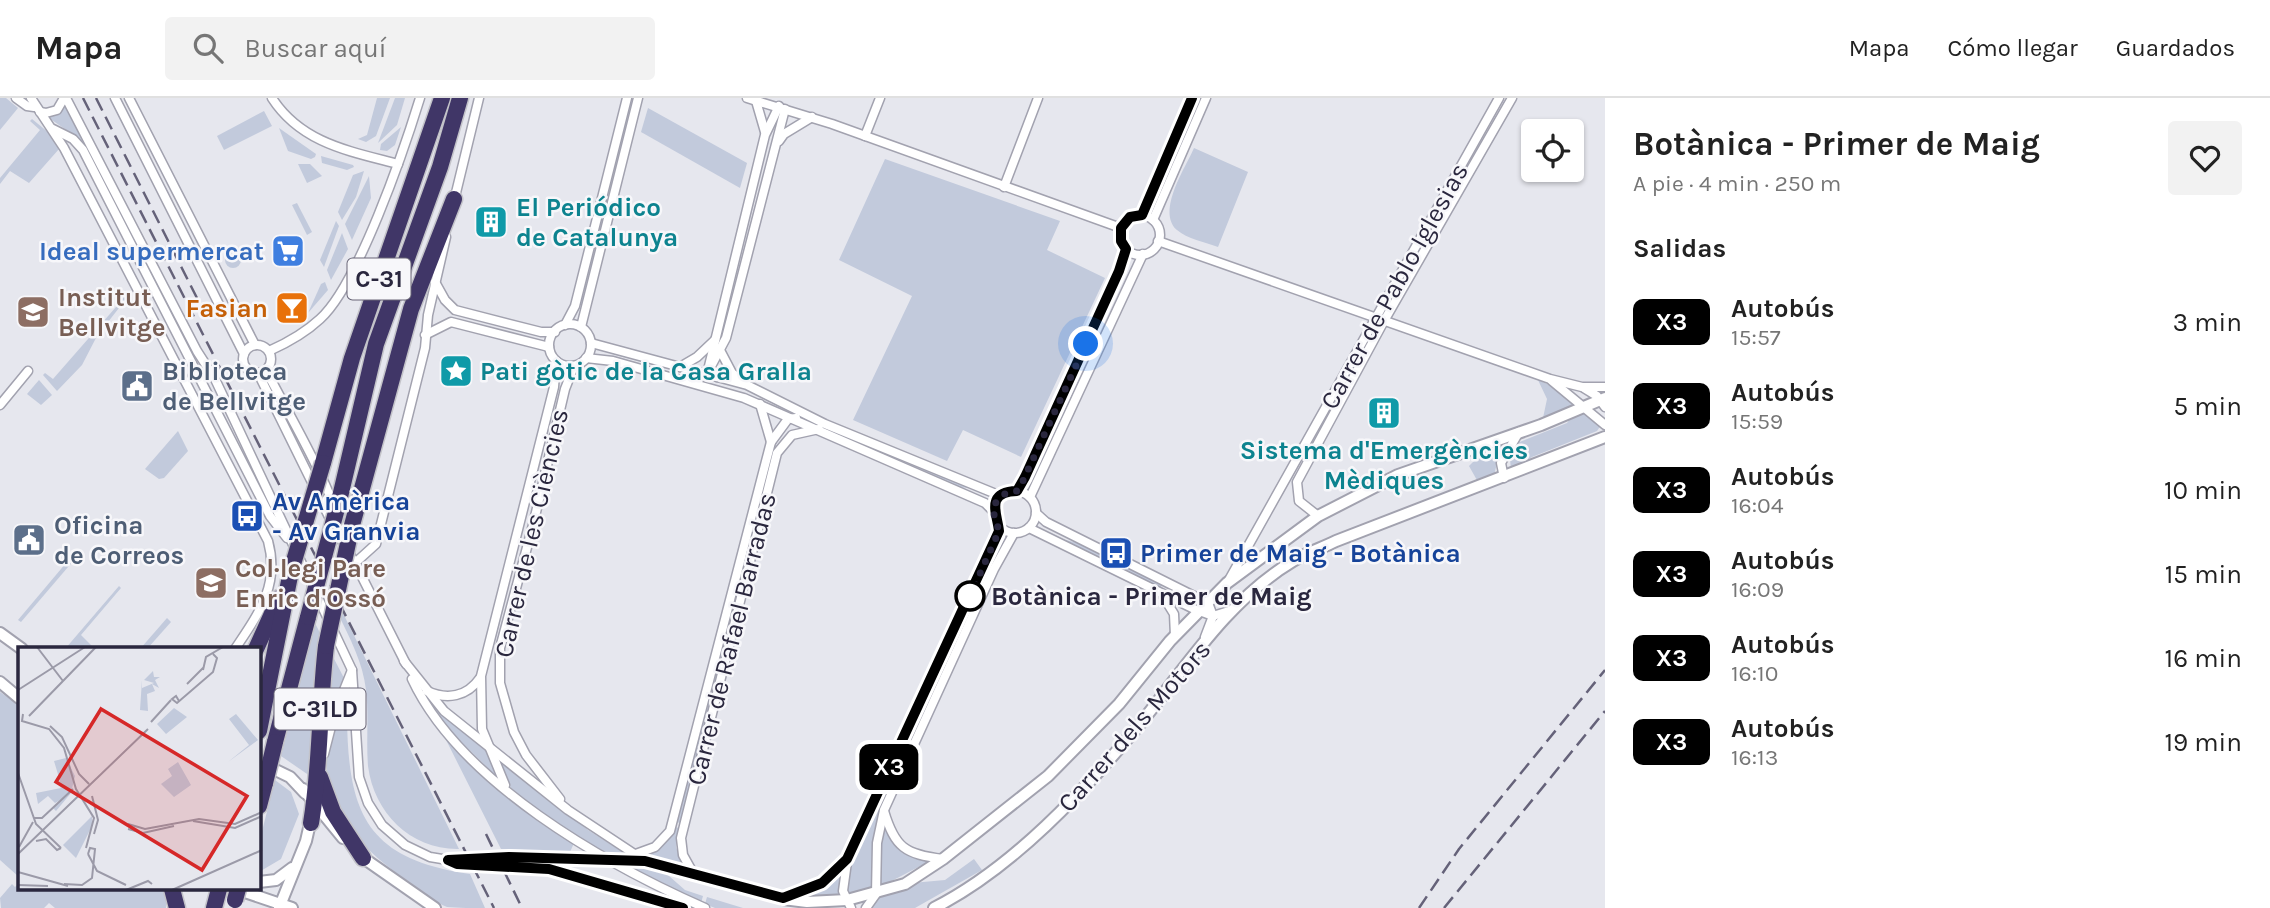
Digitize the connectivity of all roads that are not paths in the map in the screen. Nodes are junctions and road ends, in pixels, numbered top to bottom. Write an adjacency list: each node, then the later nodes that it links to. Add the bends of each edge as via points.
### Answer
1 (16, 98): 20 (street)
2 (65, 98): 20 (street, via 57,110); 51 (street)
3 (115, 98): 48 (street)
4 (129, 98): 44 (street)
5 (272, 98): 27 (street, via 291,122 315,139)
6 (419, 98): 27 (street)
7 (442, 98): 92 (highway, C-31, bridge, via 356,347)
8 (460, 98): 64 (highway, C-31, via 380,332)
9 (479, 98): 29 (street)
10 (627, 98): 38 (street, via 575,306)
11 (638, 98): 39 (street)
12 (747, 98): 19 (street)
13 (880, 98): 25 (street)
14 (1038, 98): 28 (street)
15 (1192, 98): 30 (street)
16 (1206, 98): 31 (street)
17 (1499, 98): 37 (street, Carrer de Pablo Iglesias)
18 (1512, 98): 37 (street, Carrer de Pablo Iglesias)
19 (758, 99): 21 (street); 24 (street)
20 (35, 106): 23 (street)
21 (782, 107): 22 (street); 24 (street); 26 (street)
22 (812, 117): 25 (street); 26 (street, via 784,134)
23 (53, 129): 51 (street, via 83,150); 59 (street)
24 (765, 135): 42 (street)
25 (865, 136): 28 (street)
26 (776, 146): 47 (street)
27 (398, 164): 46 (street, via 336,299 321,318)
28 (1004, 187): 32 (street)
29 (454, 199): 36 (street); 89 (highway, via 411,309)
30 (1142, 215): 31 (street); 32 (street, via 1130,217)
31 (1153, 220): 33 (street)
32 (1121, 228): 34 (street)
33 (1158, 241): 35 (street); 37 (street)
34 (1126, 249): 35 (street); 80 (street)
35 (1143, 254): 82 (street)
36 (435, 282): 40 (street, via 448,304 460,312); 41 (street)
37 (1380, 320): 58 (street); 85 (street, Carrer de Pablo Iglesias, via 1297,482 1300,501); 93 (street, Carrer de Pablo Iglesias)
38 (565, 325): 39 (street); 40 (street)
39 (581, 327): 43 (street)
40 (555, 332): 45 (street)
41 (425, 335): 45 (street, via 451,322); 91 (street, via 376,544)
42 (715, 340): 53 (street); 56 (street)
43 (591, 343): 49 (street); 53 (street)
44 (255, 345): 46 (street); 48 (street)
45 (549, 346): 50 (street)
46 (269, 351): 55 (street, via 271,360)
47 (720, 352): 56 (street); 60 (street, via 732,373)
48 (244, 354): 55 (street, via 245,366)
49 (586, 358): 52 (street); 57 (street)
50 (556, 361): 52 (street); 106 (street, Carrer de les Ciències, via 554,387)
51 (199, 362): 59 (street); 76 (street, via 219,389); 77 (street)
52 (574, 366): 120 (street, Carrer de les Ciències, via 500,648 500,683 514,732)
53 (680, 367): 56 (street)
54 (28, 371): 67 (street)
55 (262, 371): 89 (street)
56 (710, 373): 57 (street); 60 (street); 63 (street, via 735,387)
57 (673, 379): 63 (street)
58 (1550, 379): 61 (street); 68 (street)
59 (183, 380): 78 (street)
60 (747, 385): 71 (street)
61 (1582, 387): 62 (street); 65 (street)
62 (1605, 387)
63 (740, 397): 66 (street)
64 (362, 401): 89 (highway, C-31LD, via 366,426 363,461); 118 (highway, C-31, bridge)
65 (1604, 402): 68 (street, Carrer dels Motors)
66 (760, 404): 69 (street); 74 (street)
67 (0, 405)
68 (1582, 407): 70 (street); 72 (street, Carrer dels Motors)
69 (792, 418): 71 (street); 74 (street, Carrer de Rafael Barradas)
70 (1605, 425): 75 (street)
71 (822, 426): 81 (street); 83 (street, via 985,503); 133 (street, Carrer de Rafael Barradas, via 792,435 777,453 681,838 682,855)
72 (1519, 432): 79 (street, via 1501,463); 85 (street, Carrer dels Motors, via 1398,475)
73 (1605, 438): 75 (street, Carrer dels Motors)
74 (771, 442): 124 (street, Carrer de Rafael Barradas, via 670,831 655,847)
75 (1580, 448): 79 (street, Carrer dels Motors)
76 (250, 453): 77 (street); 90 (street, via 280,510)
77 (241, 458): 78 (street); 90 (street, via 270,516)
78 (230, 470): 102 (street, via 268,541 274,564 268,591)
79 (1504, 478): 96 (street, Carrer dels Motors, via 1294,560)
80 (1017, 491): 81 (street); 82 (street)
81 (1001, 496): 83 (street)
82 (1030, 497): 84 (street)
83 (993, 511): 86 (street)
84 (1036, 513): 87 (street); 95 (street)
85 (1318, 516): 93 (street, Carrer dels Motors)
86 (1000, 527): 88 (street); 128 (street)
87 (1029, 528): 88 (street); 94 (street)
88 (1014, 533): 121 (street)
89 (347, 534): 91 (street); 115 (highway, C-31LD, bridge, via 326,646)
90 (292, 545): 105 (street)
91 (355, 563): 104 (street)
92 (291, 570): 103 (highway); 111 (highway, C-31)
93 (1227, 583): 95 (street, Carrer dels Motors)
94 (1161, 594): 95 (street); 99 (street, via 1174,614)
95 (1203, 607): 97 (street); 99 (street, Carrer dels Motors)
96 (1233, 610): 97 (street); 100 (street, Carrer dels Motors)
97 (1213, 616): 100 (street)
98 (0, 633): 101 (street)
99 (1175, 635): 129 (street, Carrer dels Motors, via 1119,704 1048,776)
100 (1200, 646): 148 (street, Carrer dels Motors, via 1074,802 987,873)
101 (19, 647)
102 (236, 647)
103 (258, 647)
104 (404, 661): 108 (street, Carrer dels Motors); 117 (street, Carrer dels Motors, via 435,718)
105 (352, 670): 110 (street); 112 (street)
106 (481, 676): 108 (street, Carrer de les Ciències, via 456,696); 113 (street, Carrer de les Ciències, via 480,715)
107 (0, 682): 109 (street)
108 (425, 690): 113 (street, Carrer dels Motors)
109 (18, 697)
110 (335, 710): 112 (street, via 349,709); 115 (street)
111 (261, 721)
112 (358, 733): 130 (street, via 362,786 378,820 405,845)
113 (486, 744): 117 (street, Carrer dels Motors); 120 (street, Carrer dels Motors)
114 (261, 763): 116 (street)
115 (318, 773): 119 (highway, C-31LD); 125 (highway, via 333,813)
116 (303, 789): 119 (street); 122 (street)
117 (511, 792): 123 (street, Carrer dels Motors)
118 (261, 798)
119 (314, 803): 122 (highway, C-31LD); 125 (street)
120 (569, 810): 124 (street, Carrer dels Motors)
121 (884, 810): 129 (street, via 893,836 904,849); 137 (street, via 877,843)
122 (311, 822): 132 (street, C-31LD)
123 (582, 844): 126 (street); 127 (street, Carrer dels Motors)
124 (632, 855): 131 (street, Carrer dels Motors)
125 (363, 858): 144 (street)
126 (577, 858): 127 (street); 130 (street, bridge)
127 (604, 858): 131 (street); 146 (street, Carrer dels Motors)
128 (847, 859): 139 (street, via 822,883); 140 (street, via 843,879)
129 (943, 859): 137 (street, Carrer dels Motors, via 905,884)
130 (448, 860): 145 (street, bridge, via 549,869)
131 (645, 861): 133 (street, Carrer dels Motors)
132 (295, 867): 134 (street, via 276,880); 141 (street, C-31LD)
133 (693, 873): 139 (street, Carrer dels Motors)
134 (261, 883)
135 (171, 890): 142 (street)
136 (171, 890): 143 (highway)
137 (876, 894): 140 (street, Carrer dels Motors); 147 (street)
138 (235, 897): 141 (street)
139 (783, 898): 140 (street, Carrer dels Motors)
140 (849, 904)
141 (284, 907)
142 (170, 908)
143 (177, 908)
144 (435, 908)
145 (683, 908)
146 (705, 908)
147 (866, 908)
148 (934, 908)

